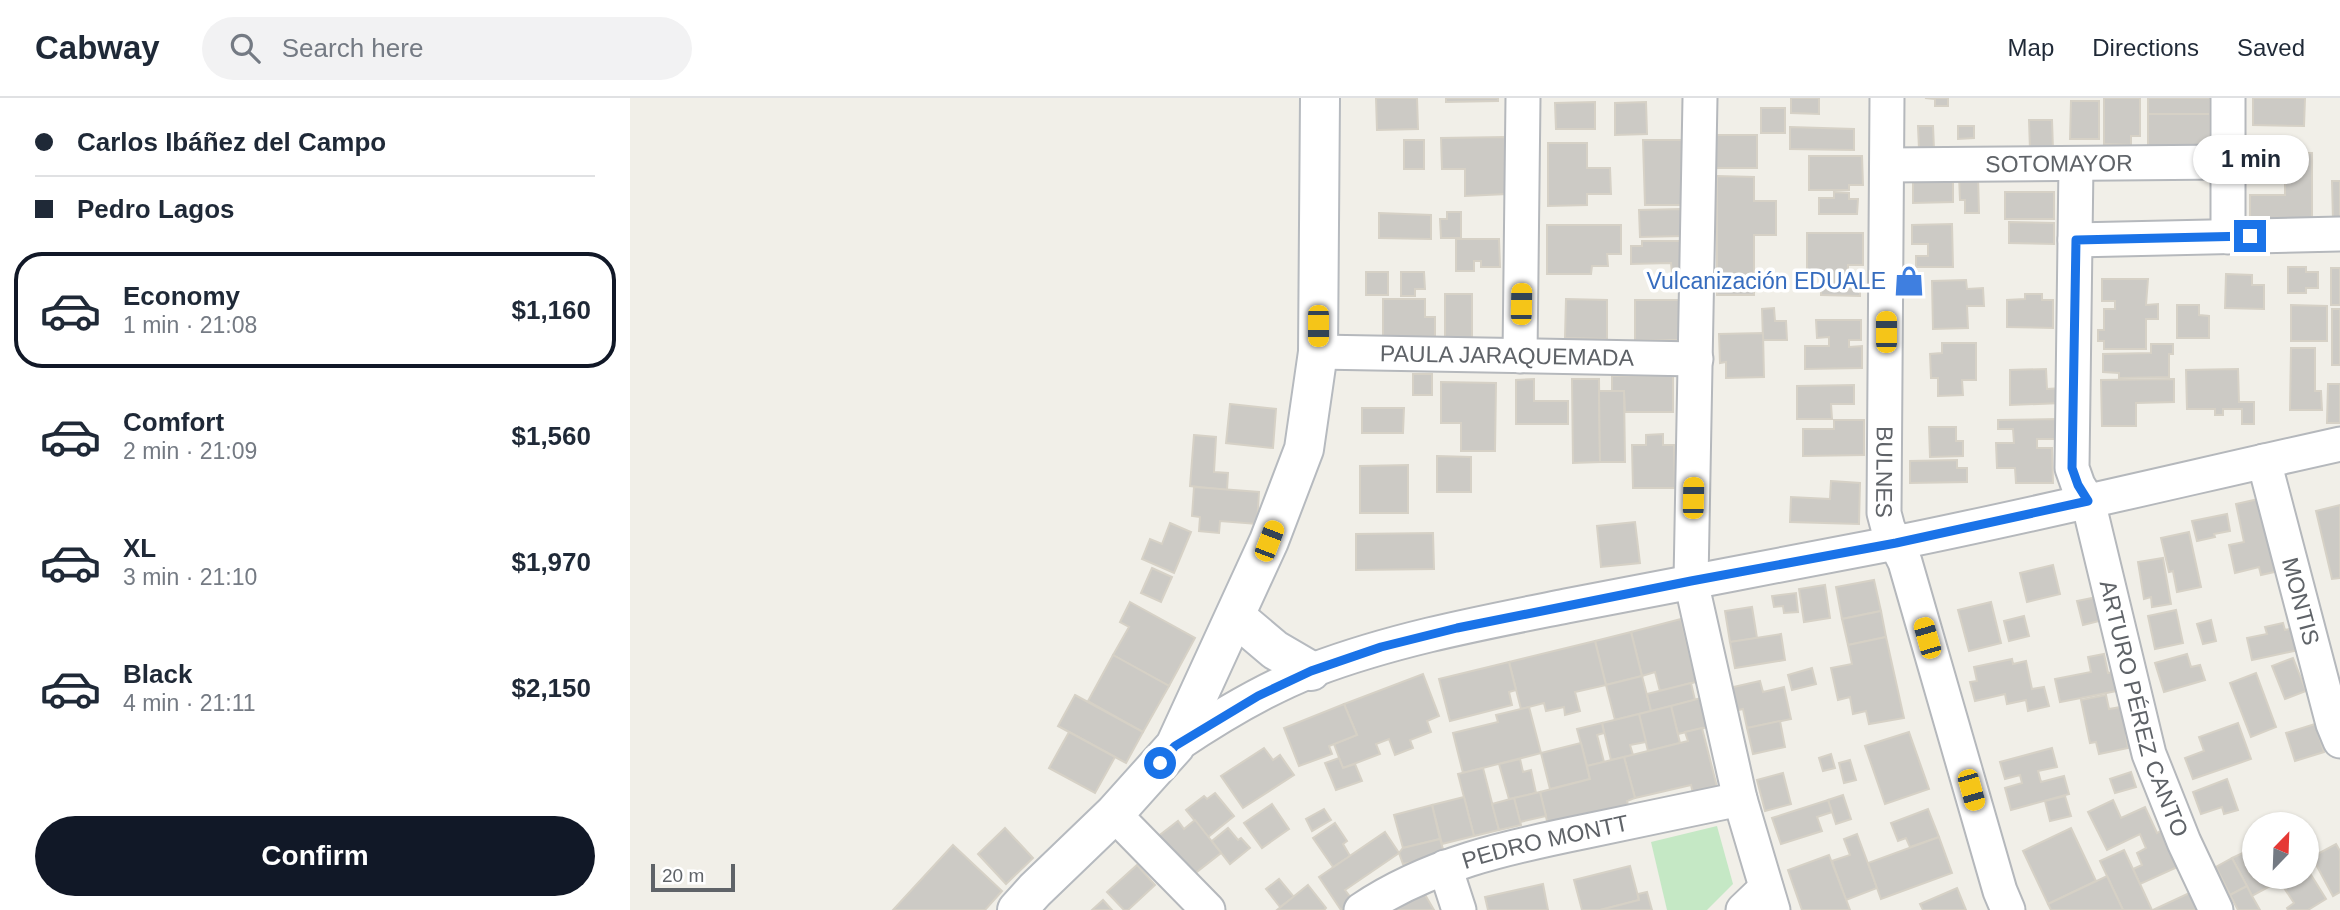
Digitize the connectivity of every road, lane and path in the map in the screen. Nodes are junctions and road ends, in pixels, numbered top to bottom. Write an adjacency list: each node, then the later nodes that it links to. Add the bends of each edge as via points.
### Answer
1 (1320, 98): 12 (main road)
2 (1523, 98): 13 (street)
3 (1700, 98): 14 (street)
4 (1886, 98): 8 (street, BULNES)
5 (2228, 98): 6 (street)
6 (2228, 162): 7 (street, SOTOMAYOR); 10 (street)
7 (2076, 164): 8 (street, SOTOMAYOR); 11 (street, ARTURO PÉREZ CANTO)
8 (1887, 165): 18 (street, BULNES, via 1884,499 1888,528)
9 (2340, 234): 10 (street)
10 (2228, 237): 11 (street)
11 (2076, 240): 17 (street, ARTURO PÉREZ CANTO, via 2072,468)
12 (1318, 352): 13 (street, PAULA JARAQUEMADA); 20 (main road, via 1304,449)
13 (1520, 356): 14 (street, PAULA JARAQUEMADA)
14 (1696, 359): 19 (street)
15 (2340, 444): 16 (street)
16 (2264, 461): 17 (street); 22 (street, MONTIS)
17 (2088, 501): 18 (street); 33 (street, ARTURO PÉREZ CANTO, via 2149,754)
18 (1896, 543): 19 (street); 32 (street, BULNES)
19 (1691, 581): 21 (street, via 1457,628); 24 (street)
20 (1236, 617): 21 (main road, via 1275,650); 23 (main road)
21 (1311, 671): 23 (street)
22 (2340, 741)
23 (1175, 746): 25 (main road)
24 (1740, 799): 26 (street, PEDRO MONTT, via 1524,844); 27 (street)
25 (1114, 814): 28 (main road); 29 (street)
26 (1445, 867): 30 (street, PEDRO MONTT); 31 (street)
27 (1761, 903)
28 (1017, 910)
29 (1208, 910)
30 (1361, 910)
31 (1459, 910)
32 (2008, 910)
33 (2216, 910)

